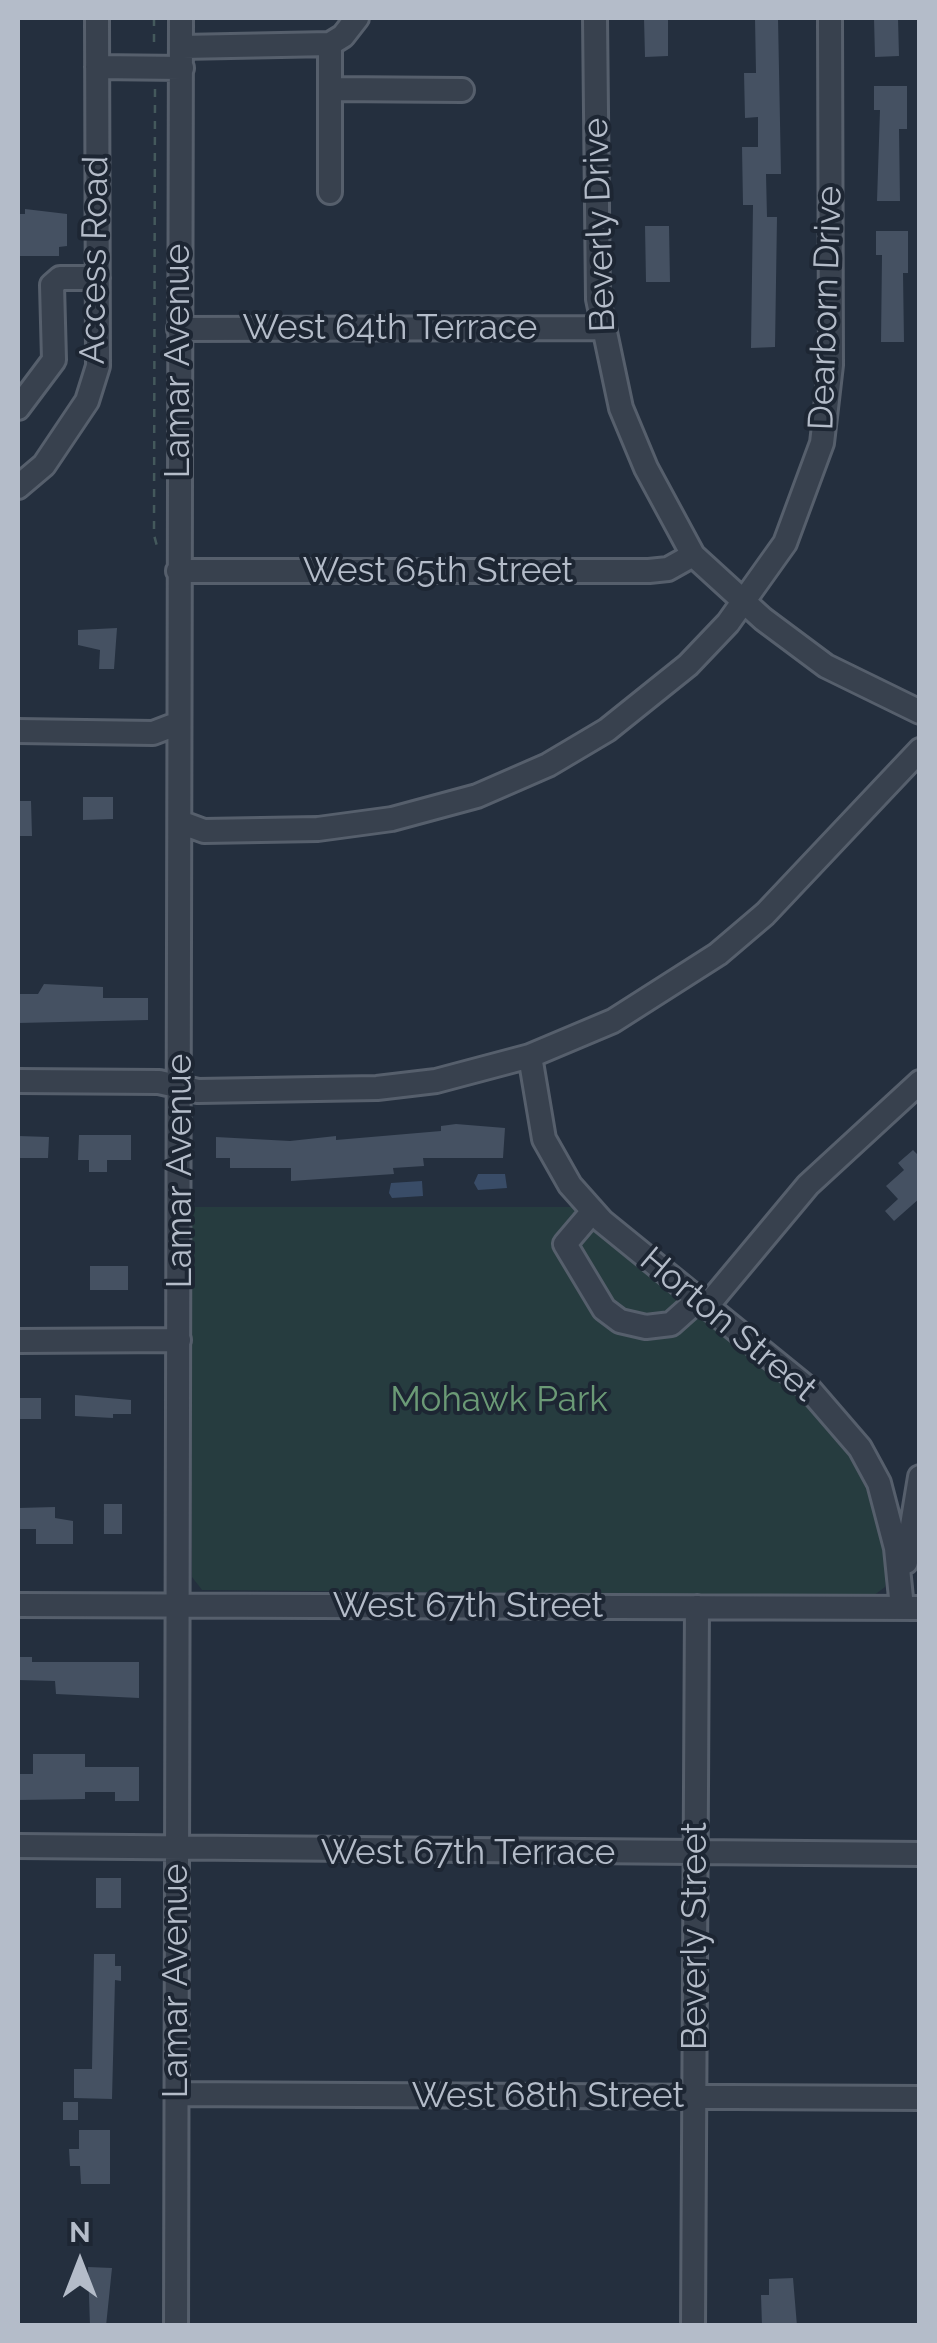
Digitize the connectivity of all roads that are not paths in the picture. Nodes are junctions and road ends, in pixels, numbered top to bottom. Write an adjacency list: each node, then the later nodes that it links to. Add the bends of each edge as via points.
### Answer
1 (98, 18): 8 (street, Access Road)
2 (181, 18): 7 (street, Lamar Avenue)
3 (357, 18): 6 (street)
4 (595, 18): 13 (street, Beverly Drive)
5 (830, 18): 19 (street, Dearborn Drive, via 827,414 798,518)
6 (330, 44): 7 (street); 9 (street)
7 (182, 57): 8 (street, via 154,68); 14 (street, Lamar Avenue)
8 (98, 67): 12 (street, Access Road)
9 (332, 88): 10 (street); 11 (street)
10 (462, 90)
11 (330, 192)
12 (98, 278): 15 (street, via 60,278 52,285 54,360); 16 (street, Access Road, via 98,366 87,401 44,465)
13 (602, 328): 14 (street, West 64th Terrace); 17 (street, Beverly Drive, via 621,408)
14 (179, 329): 18 (street, Lamar Avenue)
15 (18, 408)
16 (18, 487)
17 (694, 556): 18 (street, West 65th Street, via 649,571); 19 (street, Beverly Drive)
18 (178, 572): 21 (street, Lamar Avenue)
19 (745, 602): 20 (street, Beverly Drive, via 826,666); 24 (street, Dearborn Drive, via 640,707 548,765 477,796 392,819 318,829 204,831)
20 (920, 712)
21 (179, 723): 22 (street, via 153,733); 24 (street, Lamar Avenue)
22 (18, 731)
23 (920, 750): 25 (street, via 765,914 718,954 613,1021)
24 (180, 822): 28 (street, Lamar Avenue)
25 (530, 1056): 28 (street, via 377,1088); 29 (street, Horton Street, via 544,1138)
26 (18, 1081): 28 (street)
27 (920, 1082): 30 (street, via 808,1186)
28 (179, 1087): 31 (street, Lamar Avenue)
29 (592, 1210): 30 (street, Horton Street); 30 (street, via 565,1244 604,1309 646,1327 671,1324)
30 (703, 1302): 34 (street, Horton Street, via 810,1390 842,1424)
31 (179, 1340): 32 (street); 36 (street, Lamar Avenue)
32 (18, 1341)
33 (919, 1479): 34 (street); 38 (street, via 909,1526)
34 (878, 1483): 38 (street, Horton Street)
35 (18, 1604): 36 (street, West 67th Street)
36 (176, 1605): 37 (street, West 67th Street); 40 (street, Lamar Avenue)
37 (698, 1607): 38 (street, West 67th Street); 41 (street, Beverly Street)
38 (911, 1608)
39 (18, 1846): 40 (street, West 67th Terrace)
40 (176, 1849): 41 (street, West 67th Terrace); 43 (street, Lamar Avenue)
41 (695, 1854): 42 (street, West 67th Terrace); 44 (street, Beverly Street)
42 (920, 1854)
43 (176, 2094): 44 (street, West 68th Street); 46 (street, Lamar Avenue)
44 (694, 2097): 45 (street, West 68th Street); 47 (street, Beverly Street)
45 (920, 2098)
46 (176, 2326)
47 (693, 2326)

